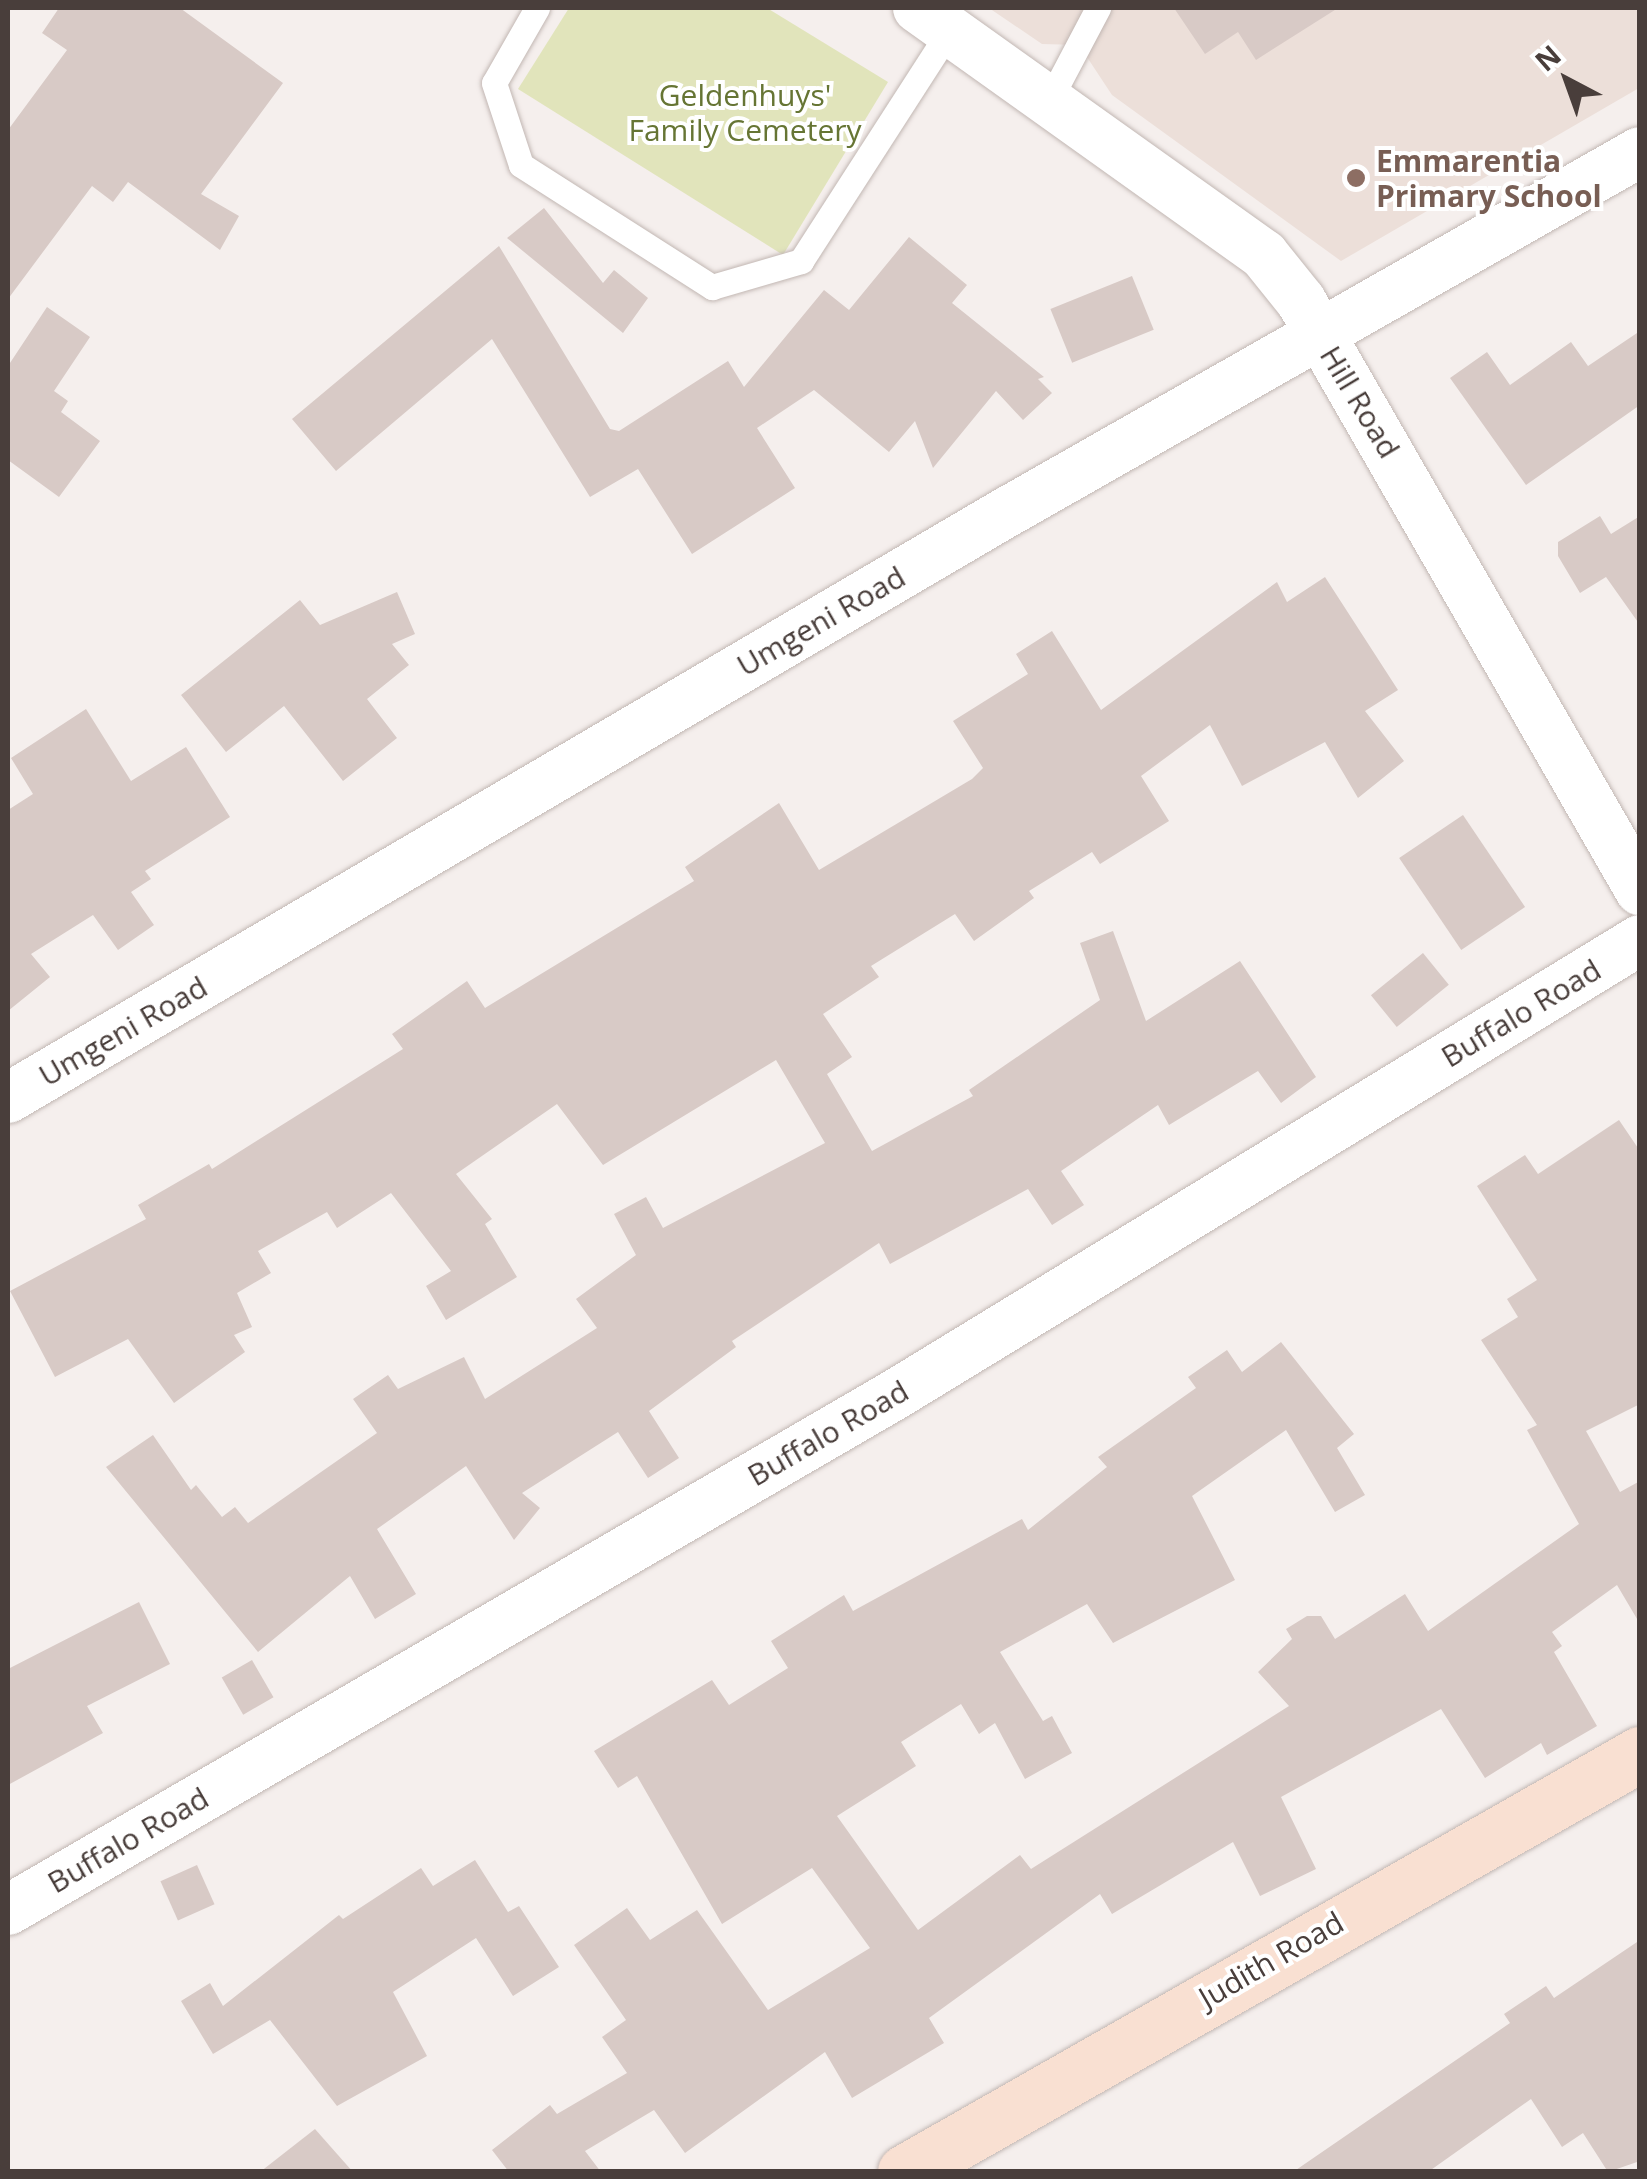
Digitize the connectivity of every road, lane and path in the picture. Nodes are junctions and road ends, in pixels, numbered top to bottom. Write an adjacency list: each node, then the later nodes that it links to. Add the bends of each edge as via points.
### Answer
1 (537, 8): 3 (lane, Hill Road, via 494,83 520,166 712,286 802,262)
2 (1098, 8): 4 (lane)
3 (934, 19): 4 (street, Hill Road)
4 (1050, 99): 6 (street, Hill Road, via 1264,255)
5 (1640, 152): 6 (street, Umgeni Road)
6 (1321, 336): 7 (street, Hill Road); 9 (street, Umgeni Road, via 1006,512)
7 (1640, 890)
8 (1640, 940): 11 (street, Buffalo Road, via 896,1394)
9 (8, 1098)
10 (1640, 1754): 12 (street, Judith Road)
11 (8, 1910)
12 (905, 2172)

